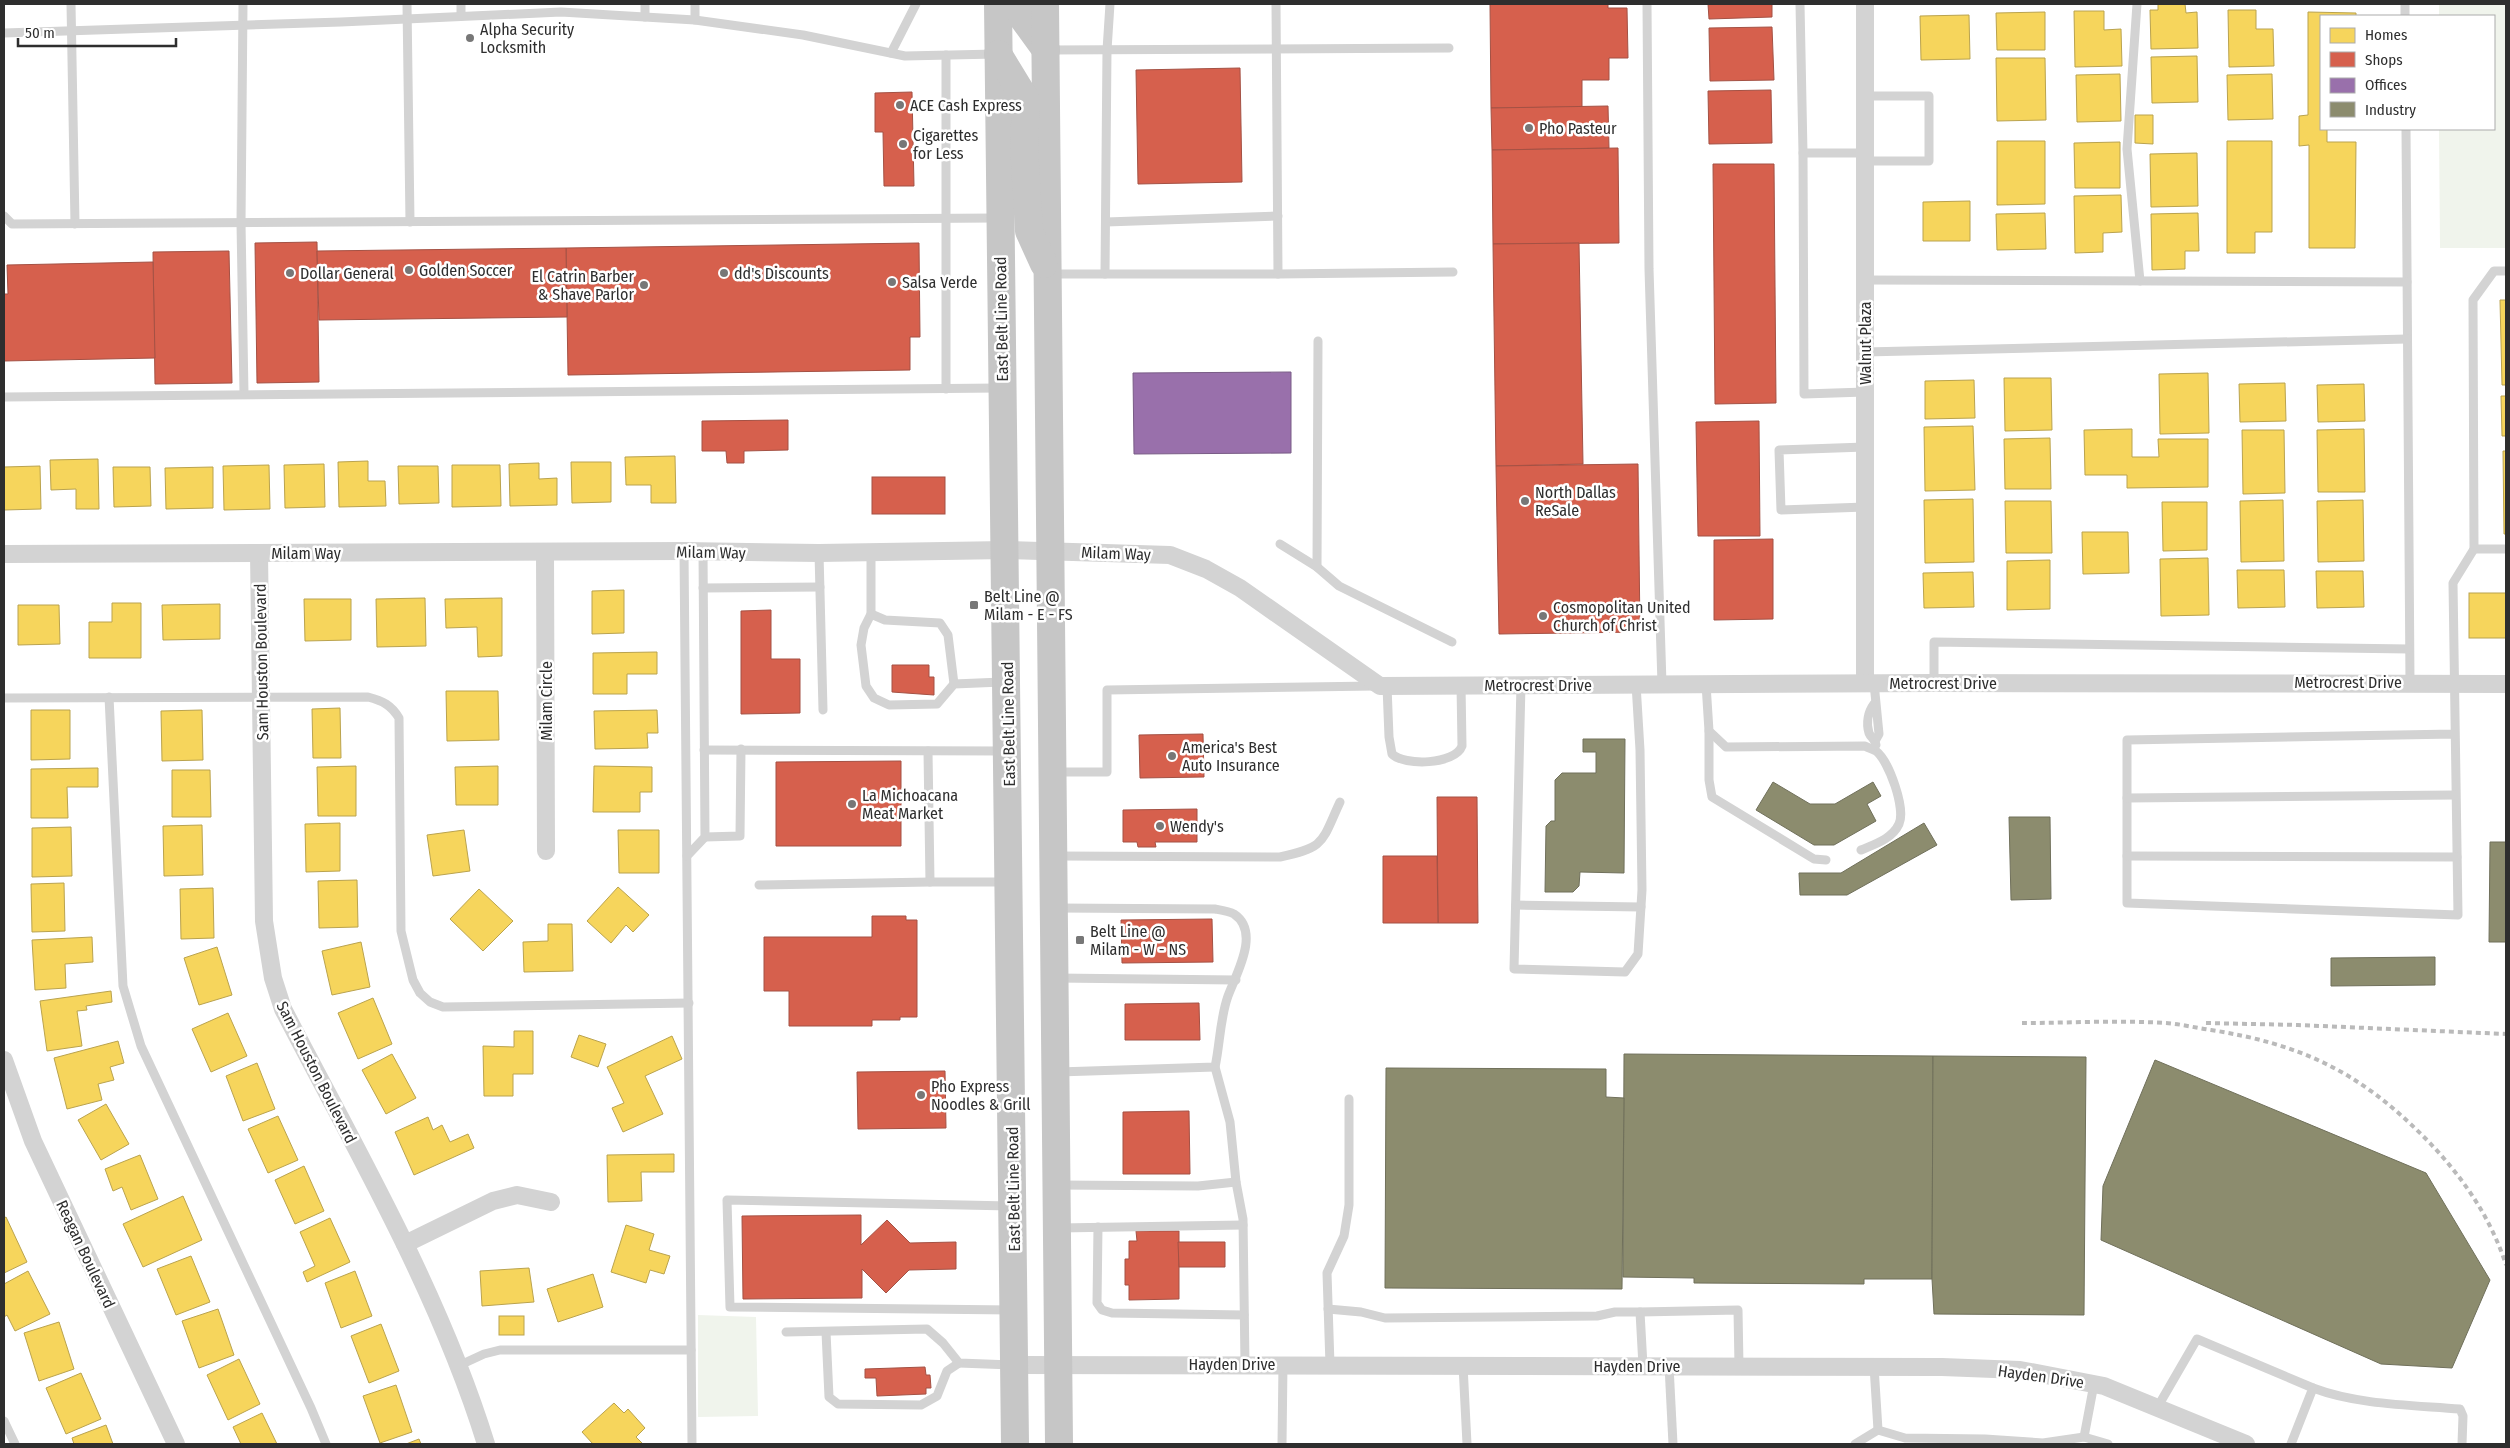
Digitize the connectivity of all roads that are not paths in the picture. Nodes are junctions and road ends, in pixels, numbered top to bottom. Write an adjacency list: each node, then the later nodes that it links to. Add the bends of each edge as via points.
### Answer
1 (71, 4): 22 (lane)
2 (243, 4): 21 (lane)
3 (407, 4): 19 (lane)
4 (461, 4): 17 (lane)
5 (645, 4): 18 (lane)
6 (695, 4): 20 (lane)
7 (916, 4): 28 (lane)
8 (998, 4): 29 (main road, East Belt Line Road)
9 (1022, 4): 25 (main road, via 1022,17)
10 (1045, 4): 25 (main road)
11 (1110, 4): 26 (lane)
12 (1276, 4): 27 (lane)
13 (1647, 4): 86 (lane, via 1649,269)
14 (1800, 4): 33 (lane)
15 (1865, 4): 31 (street, Walnut Plaza)
16 (2137, 4): 49 (lane, via 2127,149)
17 (461, 16): 18 (lane, via 561,12); 19 (lane)
18 (645, 17): 20 (lane)
19 (407, 19): 21 (lane); 39 (lane)
20 (695, 20): 28 (lane, via 803,35)
21 (243, 25): 22 (lane); 41 (lane)
22 (71, 32): 23 (lane); 42 (lane)
23 (4, 33)
24 (1449, 48): 27 (lane)
25 (1046, 50): 26 (lane); 45 (main road)
26 (1107, 50): 27 (lane); 40 (lane)
27 (1276, 50): 36 (lane)
28 (891, 53): 30 (lane)
29 (998, 54): 30 (lane); 38 (main road, East Belt Line Road); 45 (main road, via 1026,100 1024,147 1028,231)
30 (946, 55): 37 (lane)
31 (1865, 96): 34 (street, Walnut Plaza); 34 (lane, via 1929,96 1929,161)
32 (2406, 130): 50 (lane)
33 (1803, 153): 34 (lane); 56 (lane, via 1804,394)
34 (1865, 157): 48 (street, Walnut Plaza)
35 (4, 216): 42 (lane, via 12,224)
36 (1278, 216): 40 (lane); 47 (lane)
37 (946, 218): 38 (lane); 39 (lane); 55 (lane)
38 (999, 218): 54 (main road, East Belt Line Road)
39 (410, 222): 41 (lane)
40 (1106, 222): 46 (lane)
41 (241, 223): 42 (lane); 57 (lane)
42 (75, 224)
43 (2506, 271): 62 (lane, via 2494,271 2473,300)
44 (1453, 272): 47 (lane)
45 (1048, 274): 46 (lane); 65 (main road)
46 (1105, 274): 47 (lane)
47 (1278, 274)
48 (1865, 280): 49 (lane); 53 (street, Walnut Plaza)
49 (2140, 281): 50 (lane)
50 (2407, 282): 51 (lane)
51 (2407, 339): 53 (lane); 78 (lane)
52 (1318, 341): 73 (lane)
53 (1865, 352): 56 (street, Walnut Plaza)
54 (1002, 388): 55 (lane); 64 (main road, East Belt Line Road)
55 (946, 389): 57 (lane)
56 (1865, 392): 59 (street, Walnut Plaza)
57 (244, 394): 58 (lane)
58 (4, 397)
59 (1865, 448): 60 (street, Walnut Plaza); 60 (lane, via 1779,450 1781,510)
60 (1865, 507): 81 (street, Walnut Plaza)
61 (1280, 544): 73 (lane)
62 (2474, 549): 63 (lane); 83 (lane, via 2453,583)
63 (2506, 549)
64 (1006, 550): 65 (street, Milam Way); 69 (street, Milam Way); 79 (main road, East Belt Line Road)
65 (1051, 550): 90 (street, Milam Way, via 1170,555 1206,569 1240,588); 103 (main road)
66 (684, 551): 67 (street, Milam Way); 68 (street, Milam Way); 110 (lane)
67 (703, 551): 72 (street, Milam Way); 75 (lane)
68 (545, 552): 70 (street, Milam Way); 109 (street, Milam Circle)
69 (871, 552): 72 (street, Milam Way); 76 (lane)
70 (259, 553): 71 (street, Milam Way); 92 (street, Sam Houston Boulevard)
71 (4, 554)
72 (819, 554): 74 (lane)
73 (1317, 566): 77 (lane, via 1339,586)
74 (820, 587): 75 (lane); 95 (lane)
75 (703, 588): 99 (lane)
76 (871, 614): 84 (lane, via 885,620 940,623 948,635); 84 (lane, via 861,645 866,686 874,698 888,705 937,704)
77 (1452, 642)
78 (2409, 649): 80 (lane, via 1934,642); 82 (lane)
79 (1007, 681): 84 (lane); 101 (main road, East Belt Line Road)
80 (1934, 682): 81 (street, Metrocrest Drive); 82 (street, Metrocrest Drive)
81 (1869, 683): 87 (street, Metrocrest Drive); 102 (lane, via 1878,711)
82 (2410, 683): 83 (street, Metrocrest Drive)
83 (2453, 683): 88 (street, Metrocrest Drive); 97 (lane)
84 (954, 684)
85 (1636, 684): 86 (street, Metrocrest Drive); 89 (street, Metrocrest Drive); 119 (lane, via 1640,750)
86 (1662, 684): 87 (street, Metrocrest Drive)
87 (1706, 684): 96 (lane)
88 (2506, 684)
89 (1521, 685): 91 (street, Metrocrest Drive); 118 (lane)
90 (1383, 686): 91 (street, Metrocrest Drive); 91 (lane, via 1392,754 1400,760 1438,761 1453,757 1462,746); 103 (lane, via 1107,690 1107,772)
91 (1461, 686)
92 (261, 696): 93 (lane); 123 (lane, via 368,697 383,701 399,718 401,930 413,980 430,1002 443,1007); 135 (street, Sam Houston Boulevard, via 264,922 273,978 283,1009)
93 (109, 697): 94 (lane); 163 (lane, via 123,986 141,1046)
94 (4, 698)
95 (823, 710)
96 (1709, 731): 102 (lane, via 1726,747 1865,746); 114 (lane, via 1712,797 1814,859)
97 (2454, 734): 104 (lane); 105 (lane, via 2127,740)
98 (741, 749): 99 (lane); 100 (lane); 107 (lane, via 740,836)
99 (704, 750): 107 (lane)
100 (928, 750): 101 (lane); 115 (lane)
101 (1008, 751): 116 (main road, East Belt Line Road)
102 (1876, 752): 108 (lane, via 1888,769 1900,803 1900,823 1888,838)
103 (1053, 772): 111 (main road)
104 (2455, 795): 105 (lane); 113 (lane)
105 (2127, 798): 112 (lane)
106 (1340, 802): 111 (lane, via 1321,841 1308,850 1280,856)
107 (705, 837): 110 (lane)
108 (1861, 850)
109 (546, 851)
110 (687, 856): 123 (lane)
111 (1054, 856): 120 (main road)
112 (2127, 856): 113 (lane); 113 (lane, via 2127,903 2458,915)
113 (2457, 856)
114 (1826, 860)
115 (930, 882): 116 (lane); 117 (lane)
116 (1009, 882): 131 (main road, East Belt Line Road)
117 (759, 885)
118 (1516, 905): 119 (lane); 119 (lane, via 1514,969 1625,972 1638,954)
119 (1641, 907)
120 (1054, 908): 121 (main road); 122 (lane, via 1216,909 1234,914 1244,926 1247,943)
121 (1055, 978): 122 (lane); 126 (main road)
122 (1236, 980): 125 (lane, via 1228,996)
123 (689, 1003): 142 (lane)
124 (4, 1060): 162 (street, Reagan Boulevard, via 33,1141)
125 (1215, 1068): 126 (lane); 128 (lane, via 1230,1122)
126 (1056, 1072): 129 (main road)
127 (1349, 1099): 136 (lane, via 1349,1204 1344,1236 1327,1273)
128 (1236, 1182): 129 (lane, via 1198,1186); 132 (lane)
129 (1057, 1185): 134 (main road)
130 (551, 1202): 135 (street, via 517,1195 493,1201)
131 (1013, 1206): 137 (main road, East Belt Line Road); 137 (lane, via 727,1200 730,1307)
132 (1243, 1226): 133 (lane); 139 (lane)
133 (1098, 1227): 134 (lane); 139 (lane, via 1097,1302 1102,1310 1112,1313)
134 (1057, 1228): 144 (main road)
135 (405, 1244): 150 (street, Sam Houston Boulevard)
136 (1328, 1309): 138 (lane, via 1385,1318 1597,1316); 147 (lane)
137 (1014, 1310): 148 (main road, East Belt Line Road)
138 (1640, 1312): 151 (lane); 153 (lane, via 1738,1310)
139 (1244, 1315): 145 (lane)
140 (786, 1332): 141 (lane)
141 (826, 1332): 143 (lane, via 927,1329); 143 (lane, via 829,1397 838,1404 921,1404 938,1396 948,1372)
142 (691, 1350): 150 (lane, via 500,1350); 165 (lane)
143 (959, 1363): 148 (lane)
144 (1059, 1364): 145 (street, Hayden Drive); 148 (street, Hayden Drive); 167 (main road)
145 (1245, 1364): 146 (street, Hayden Drive)
146 (1283, 1364): 147 (street, Hayden Drive); 168 (lane)
147 (1330, 1364): 149 (street, Hayden Drive)
148 (1015, 1365): 166 (main road, East Belt Line Road)
149 (1463, 1365): 151 (street, Hayden Drive); 169 (lane)
150 (458, 1366): 164 (street, Sam Houston Boulevard)
151 (1643, 1366): 152 (street, Hayden Drive)
152 (1669, 1366): 153 (street, Hayden Drive); 170 (lane)
153 (1739, 1366): 154 (street, Hayden Drive)
154 (1874, 1366): 155 (street, Hayden Drive, via 2020,1370); 159 (lane)
155 (2094, 1384): 157 (street, Hayden Drive); 160 (lane)
156 (2313, 1388): 157 (lane, via 2196,1339); 174 (lane); 175 (lane, via 2327,1394 2361,1399 2460,1409 2463,1416)
157 (2157, 1408): 173 (street, Hayden Drive)
158 (4, 1421): 161 (lane)
159 (1878, 1430): 160 (lane, via 1905,1438 2043,1443); 171 (lane)
160 (2084, 1437): 172 (lane)
161 (14, 1444)
162 (176, 1444)
163 (326, 1444)
164 (486, 1444)
165 (692, 1444)
166 (1015, 1444)
167 (1059, 1444)
168 (1282, 1444)
169 (1466, 1444)
170 (1673, 1444)
171 (1855, 1444)
172 (2108, 1444)
173 (2246, 1444)
174 (2291, 1444)
175 (2462, 1444)

